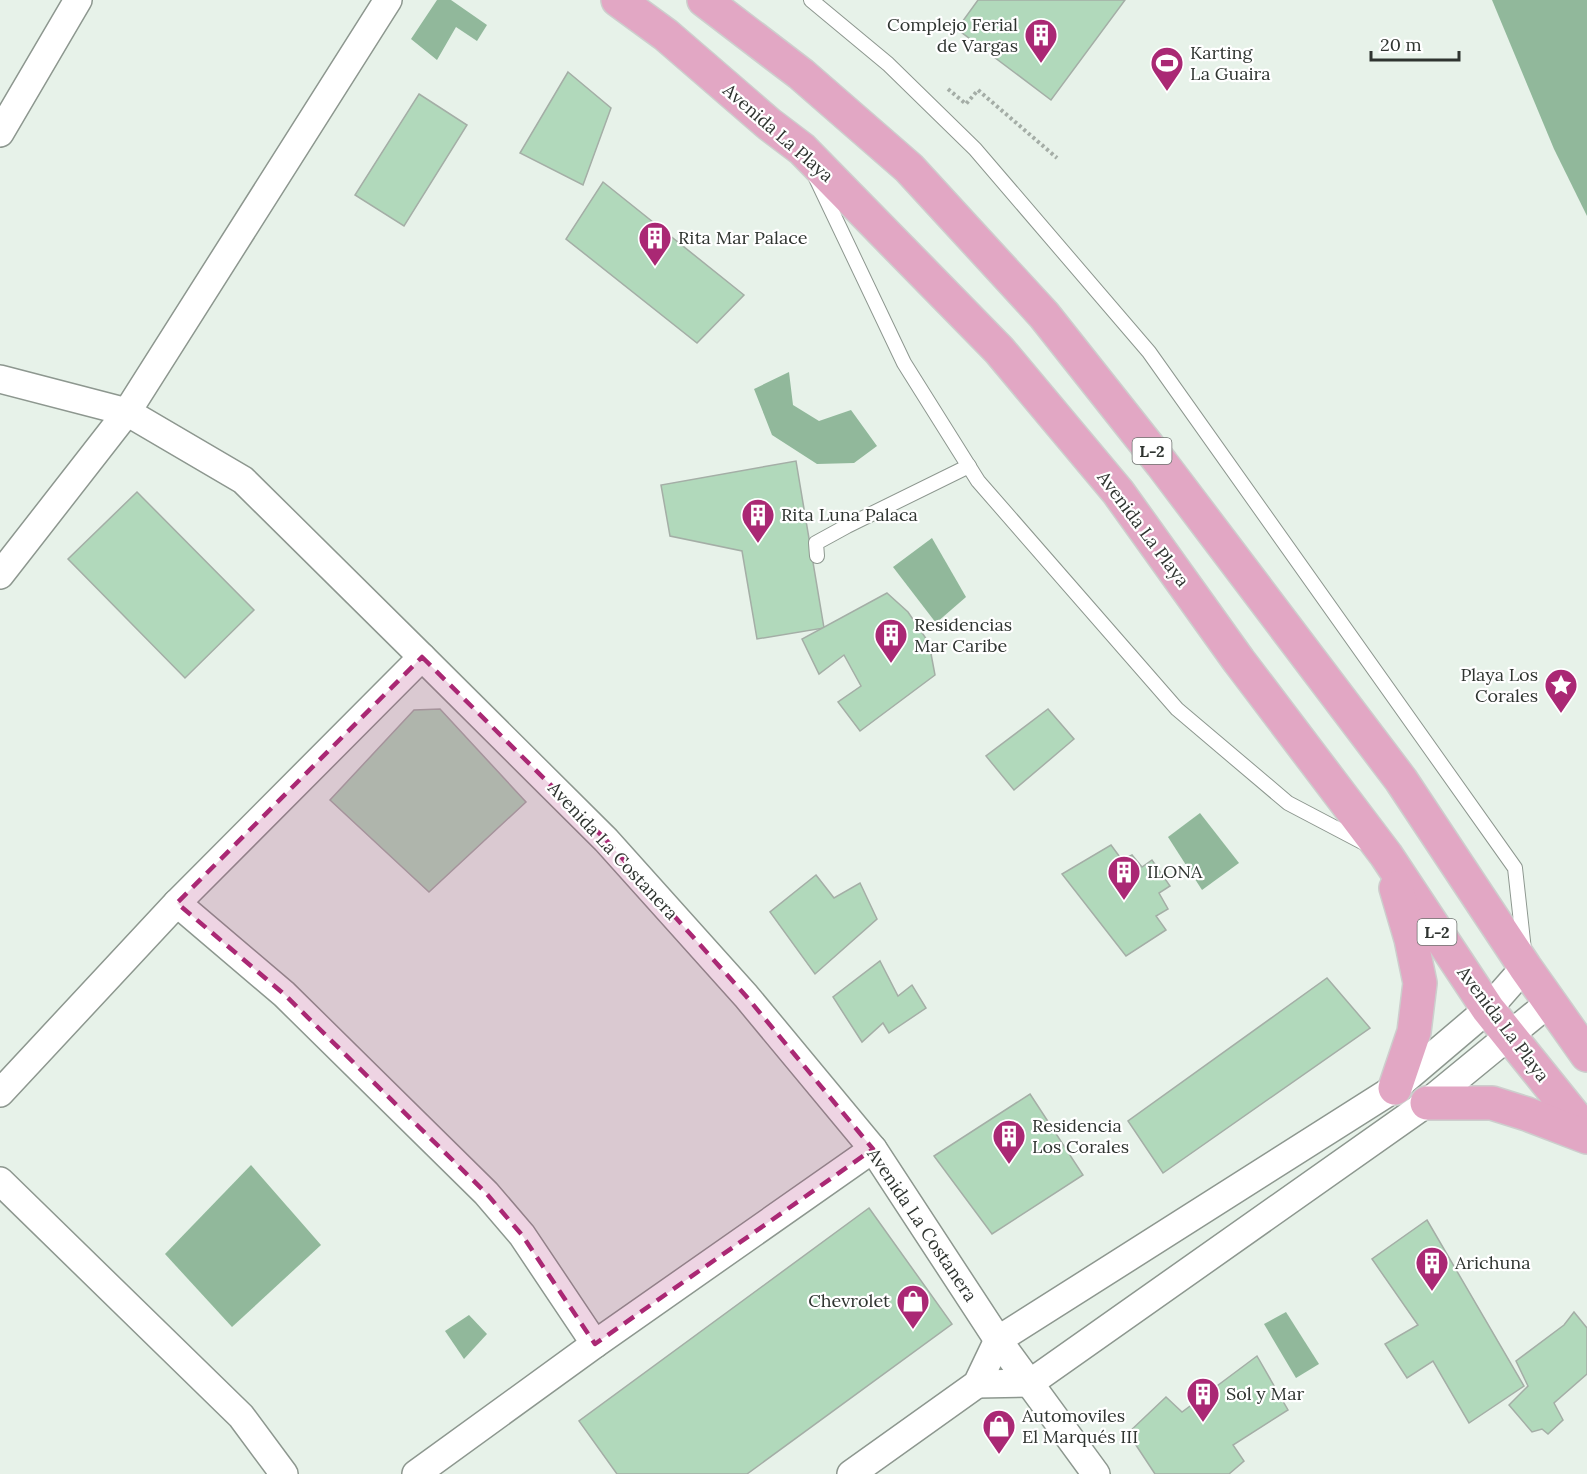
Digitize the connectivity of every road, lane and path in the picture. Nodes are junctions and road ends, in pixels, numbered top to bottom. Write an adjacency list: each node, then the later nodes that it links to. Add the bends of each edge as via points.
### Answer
1 (78, 0): 7 (street)
2 (388, 0): 11 (street)
3 (618, 0): 8 (main road, Avenida La Playa / L-2, via 666,35)
4 (705, 0): 18 (main road, L-2, via 801,74 909,168 1044,315 1401,780)
5 (811, 0): 18 (lane, via 888,64 975,149 1149,352 1515,868)
6 (939, 81): 9 (path, via 966,104 978,90)
7 (0, 133)
8 (802, 149): 12 (lane, via 904,363); 16 (main road, Avenida La Playa / L-2, via 999,350 1118,492 1239,661)
9 (1057, 158)
10 (0, 379): 11 (street, Avenida La Costanera)
11 (127, 412): 14 (street); 15 (street, Avenida La Costanera, via 243,480)
12 (969, 466): 13 (lane, via 816,543); 16 (lane, via 1177,709 1288,803)
13 (817, 556)
14 (0, 575)
15 (423, 657): 17 (street); 28 (street, Avenida La Costanera, via 606,840 746,996)
16 (1386, 855): 20 (main road, Avenida La Playa / L-2); 23 (main road, via 1420,983 1414,1032)
17 (177, 903): 24 (street); 31 (street, via 284,994 486,1193 522,1235)
18 (1525, 967): 19 (main road, L-2); 20 (street)
19 (1550, 1002): 21 (street); 22 (main road, L-2)
20 (1488, 1009): 21 (main road, Avenida La Playa / L-2); 23 (street)
21 (1510, 1036): 25 (street); 26 (main road, Avenida La Playa / L-2)
22 (1587, 1055)
23 (1395, 1088): 30 (street)
24 (0, 1093)
25 (1427, 1103): 27 (main road, via 1492,1103); 32 (street)
26 (1587, 1132)
27 (1587, 1137)
28 (873, 1149): 30 (street, Avenida La Costanera); 31 (street)
29 (0, 1181): 34 (street, via 241,1416)
30 (998, 1340): 32 (street, Avenida La Costanera); 33 (street)
31 (595, 1344): 35 (street)
32 (1030, 1383): 33 (street); 37 (street, Avenida La Costanera)
33 (977, 1384): 36 (street)
34 (284, 1474)
35 (416, 1474)
36 (851, 1474)
37 (1096, 1474)

